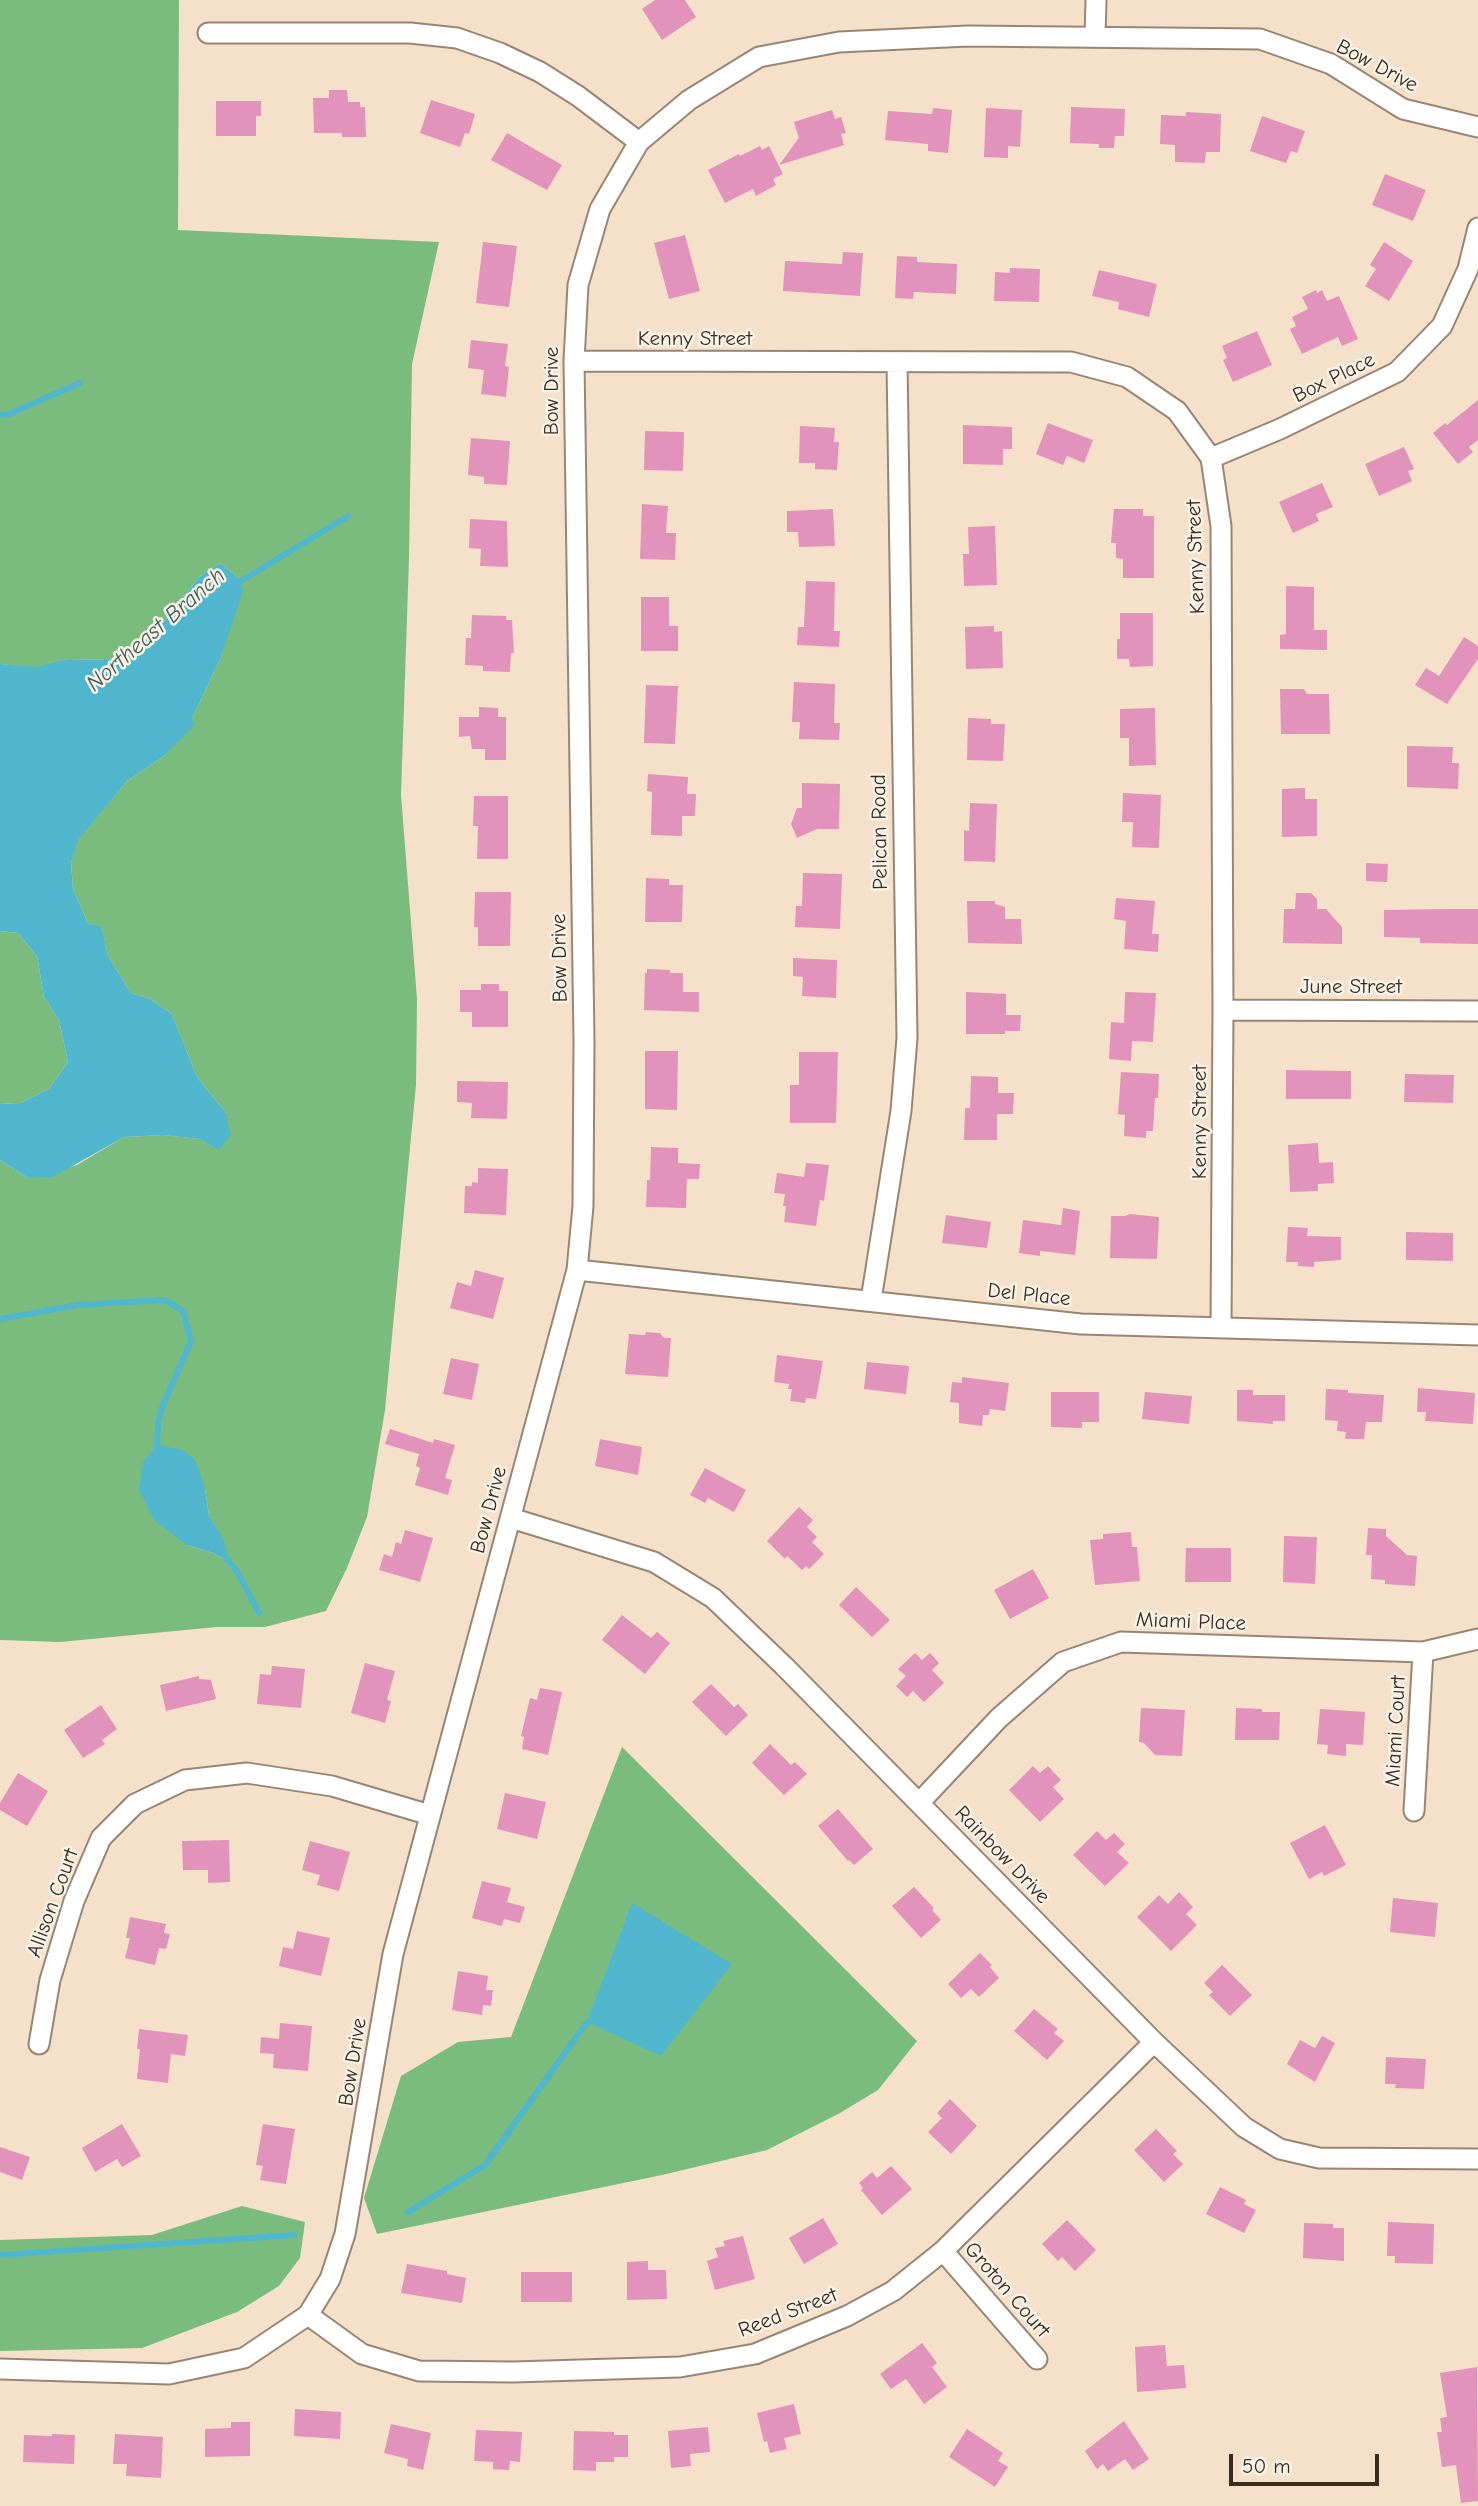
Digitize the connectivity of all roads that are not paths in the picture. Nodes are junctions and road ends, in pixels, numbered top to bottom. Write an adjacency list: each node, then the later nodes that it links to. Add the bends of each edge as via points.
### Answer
1 (1096, 0): 3 (street)
2 (208, 33): 5 (street, via 410,33 457,38 540,72)
3 (1095, 36): 4 (street, Bow Drive, via 1260,39 1331,64 1403,109); 5 (street, Bow Drive, via 839,42 758,57 689,100)
4 (1478, 127)
5 (639, 142): 7 (street, Bow Drive, via 600,209 578,285)
6 (1478, 228): 9 (street, Box Place, via 1468,269 1442,326 1397,372)
7 (574, 361): 8 (street, Kenny Street); 12 (street, Bow Drive, via 584,1041 583,1206)
8 (897, 362): 9 (street, Kenny Street, via 1071,362 1128,377 1177,411); 13 (street, Pelican Road, via 907,1038 901,1111)
9 (1212, 458): 10 (street, Kenny Street, via 1221,526)
10 (1223, 1010): 11 (street, June Street); 14 (street, Kenny Street)
11 (1478, 1011)
12 (577, 1270): 13 (street, Del Place); 16 (street, Bow Drive)
13 (871, 1300): 14 (street, Del Place, via 1082,1324)
14 (1221, 1328): 15 (street, Del Place)
15 (1478, 1335)
16 (511, 1518): 19 (street, Rainbow Drive, via 654,1562 713,1598); 21 (street, Bow Drive)
17 (1478, 1639): 18 (street, Miami Place)
18 (1423, 1653): 19 (street, Miami Place, via 1121,1642 1063,1662 999,1718); 20 (street, Miami Court)
19 (919, 1802): 22 (street, Rainbow Drive)
20 (1414, 1811)
21 (430, 1815): 23 (street, Allison Court, via 332,1786 247,1773 186,1780 135,1804 101,1838 74,1901 50,1980); 26 (street, Bow Drive, via 393,1954 345,2234 330,2278)
22 (1154, 2042): 24 (street, Rainbow Drive, via 1244,2127 1280,2148 1319,2158); 25 (street, Reed Street)
23 (39, 2044)
24 (1478, 2160)
25 (943, 2251): 26 (street, Reed Street, via 893,2291 847,2316 755,2354 680,2367 419,2371 362,2354); 27 (street, Groton Court)
26 (307, 2315): 28 (street, Bow Drive, via 244,2357 169,2374)
27 (1037, 2360)
28 (0, 2369)

